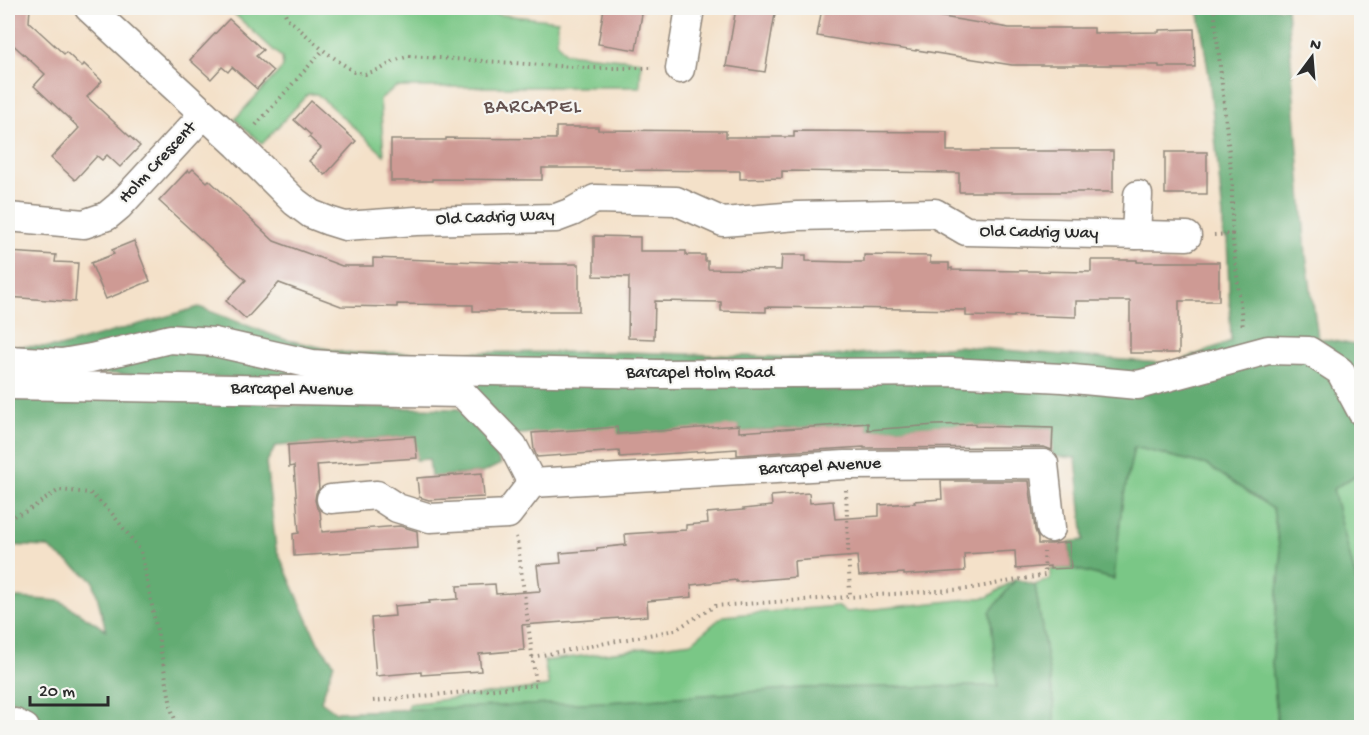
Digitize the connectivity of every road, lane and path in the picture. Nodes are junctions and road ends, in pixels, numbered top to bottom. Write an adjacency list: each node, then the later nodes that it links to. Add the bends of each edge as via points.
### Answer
1 (89, 8): 7 (street, Old Cadrig Way)
2 (283, 8): 5 (path, via 287,18)
3 (690, 8): 6 (street)
4 (1214, 8): 11 (path, via 1232,181)
5 (323, 50): 6 (path, via 354,72 365,74 409,56 588,68); 8 (path)
6 (680, 69)
7 (204, 114): 8 (street, Old Cadrig Way); 10 (street, Holm Crescent, via 107,216 84,224)
8 (238, 145): 12 (street, Old Cadrig Way, via 295,202 311,214 345,226 556,218 595,199 676,201 723,222 935,213 966,231)
9 (1138, 195): 12 (street)
10 (8, 217)
11 (1232, 234): 13 (path); 14 (path)
12 (1136, 235): 13 (street, Old Cadrig Way)
13 (1187, 236)
14 (1247, 355): 15 (street, Barcapel Holm Road, via 1138,385 950,372 659,374 385,369 312,364 214,342 170,339 62,363); 17 (street, Barcapel Holm Road, via 1268,350 1309,351 1340,371)
15 (8, 360)
16 (8, 385): 19 (street, Barcapel Avenue, via 462,393 513,446)
17 (1362, 412)
18 (845, 465): 19 (street, Barcapel Avenue); 23 (street, Barcapel Avenue, via 1044,464); 24 (path)
19 (532, 483): 21 (street)
20 (331, 499): 21 (street, via 377,495 397,508 430,518)
21 (508, 514): 25 (path, via 518,546)
22 (8, 518): 29 (path, via 27,511 59,490 90,493 110,511 141,551)
23 (1051, 528): 24 (path, via 1042,529 1046,575 968,589)
24 (850, 596): 25 (path, via 715,606 675,630)
25 (532, 657): 26 (path, via 536,685)
26 (373, 701)
27 (8, 724): 28 (street)
28 (25, 728)
29 (178, 728)

